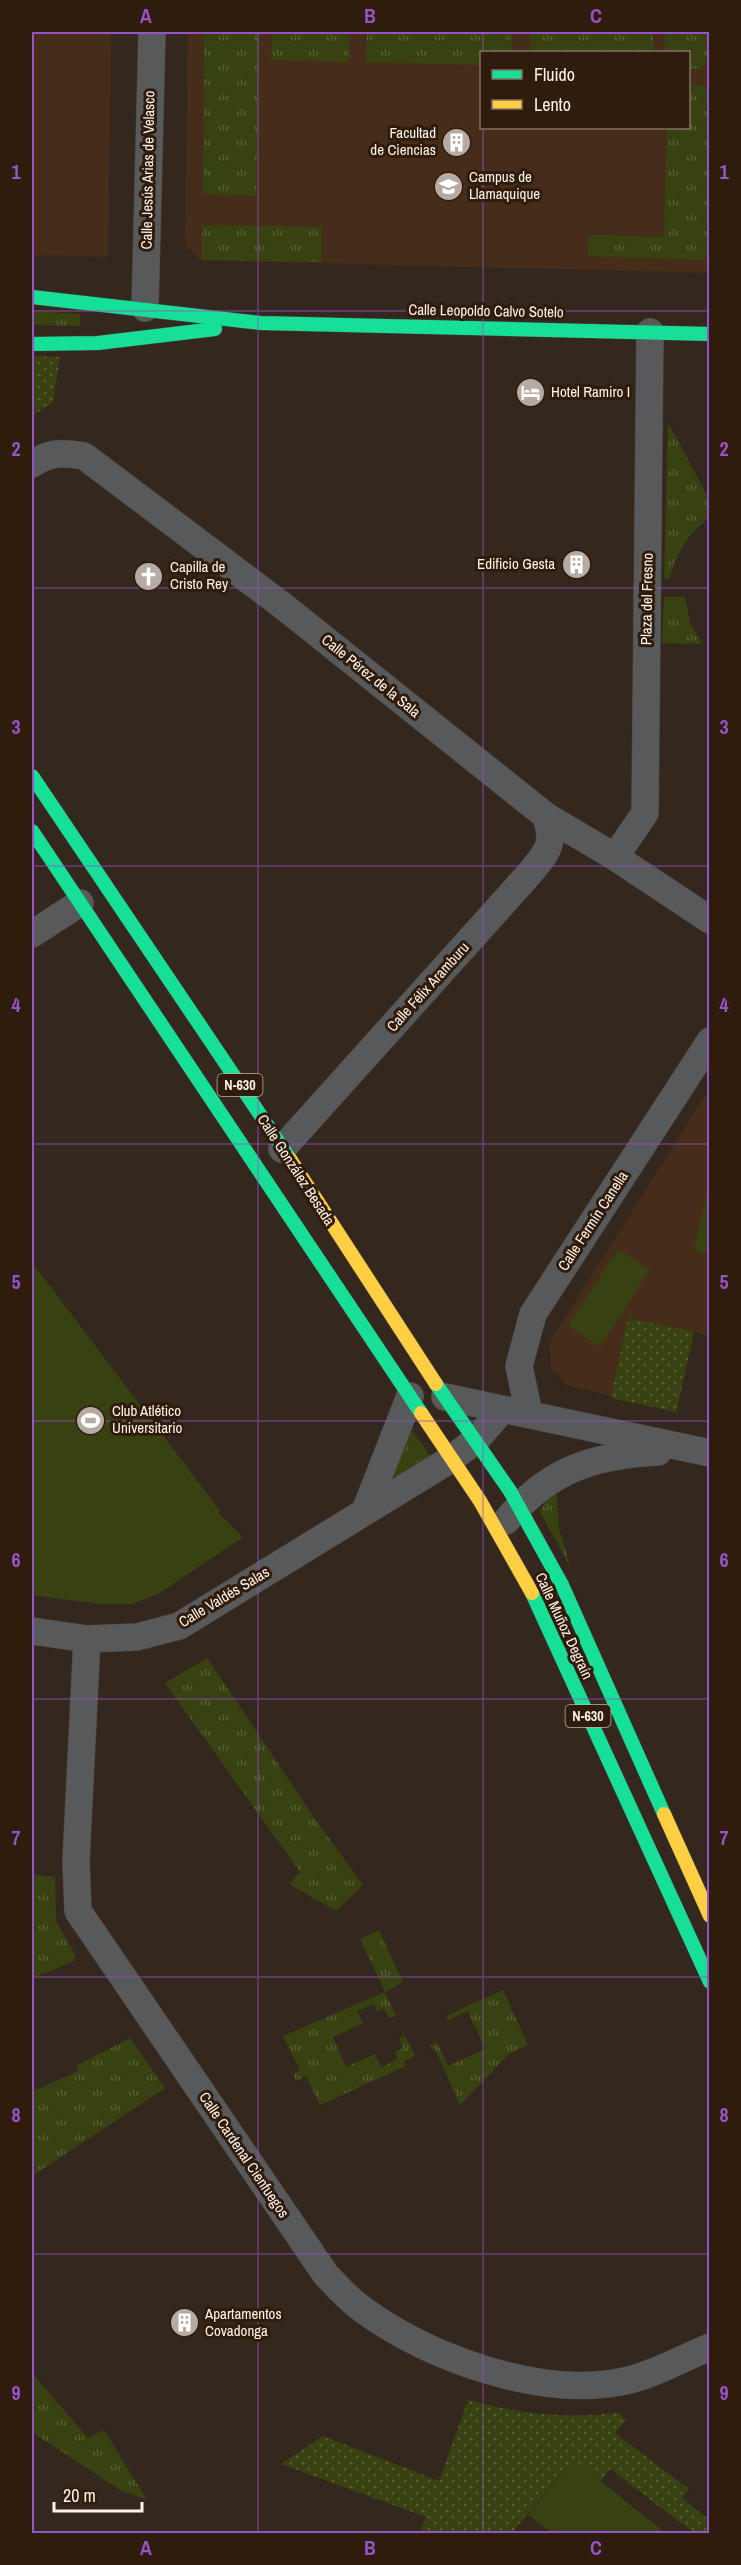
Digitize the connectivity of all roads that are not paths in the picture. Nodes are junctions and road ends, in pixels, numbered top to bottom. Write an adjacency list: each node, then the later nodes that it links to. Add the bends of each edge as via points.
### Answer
1 (152, 32): 3 (street, Calle Jesús Arias de Velasco)
2 (32, 297): 3 (main road, Calle Leopoldo Calvo Sotelo)
3 (145, 308): 4 (main road, Calle Leopoldo Calvo Sotelo)
4 (261, 323): 5 (main road, Calle Leopoldo Calvo Sotelo); 7 (main road, Calle Leopoldo Calvo Sotelo, via 98,343)
5 (650, 332): 6 (main road, Calle Leopoldo Calvo Sotelo); 12 (street, Plaza del Fresno, via 645,813)
6 (710, 334)
7 (32, 344)
8 (32, 464): 10 (street, Calle Pérez de la Sala, via 59,452 84,456 283,606)
9 (32, 776): 17 (main road, Calle González Besada / N-630)
10 (546, 816): 12 (street, Calle Pérez de la Sala); 17 (street, Calle Félix Aramburu, via 552,834 550,847 537,864)
11 (32, 831): 13 (main road, Calle González Besada / N-630)
12 (615, 857): 14 (street, Calle Pérez de la Sala)
13 (80, 903): 15 (street); 18 (main road, Calle González Besada / N-630)
14 (710, 920)
15 (32, 934)
16 (710, 1041): 21 (street, Calle Fermín Canella, via 533,1314 519,1366)
17 (282, 1149): 19 (main road, Calle González Besada / N-630)
18 (410, 1396): 24 (main road, Calle Muñoz Degraín / N-630); 26 (street)
19 (445, 1397): 20 (street); 22 (main road, Calle Muñoz Degraín / N-630)
20 (502, 1410): 21 (street); 22 (street)
21 (529, 1414): 23 (street)
22 (476, 1440): 24 (street); 25 (main road, Calle Muñoz Degraín / N-630)
23 (704, 1451): 25 (street, via 622,1454 582,1463 542,1485)
24 (451, 1459): 26 (street, Calle Valdés Salas); 27 (main road, Calle Muñoz Degraín / N-630)
25 (518, 1506): 27 (street); 30 (main road, Calle Muñoz Degraín / N-630, via 561,1585)
26 (365, 1511): 29 (street, Calle Valdés Salas, via 179,1626 137,1636)
27 (498, 1531): 31 (main road, Calle Muñoz Degraín / N-630, via 535,1599)
28 (32, 1631): 29 (street, Calle Valdés Salas)
29 (87, 1640): 32 (street, Calle Cardenal Cienfuegos, via 76,1862 78,1911 326,2275 361,2308 404,2337 511,2378 595,2384 626,2381)
30 (710, 1916)
31 (710, 1982)
32 (710, 2347)

